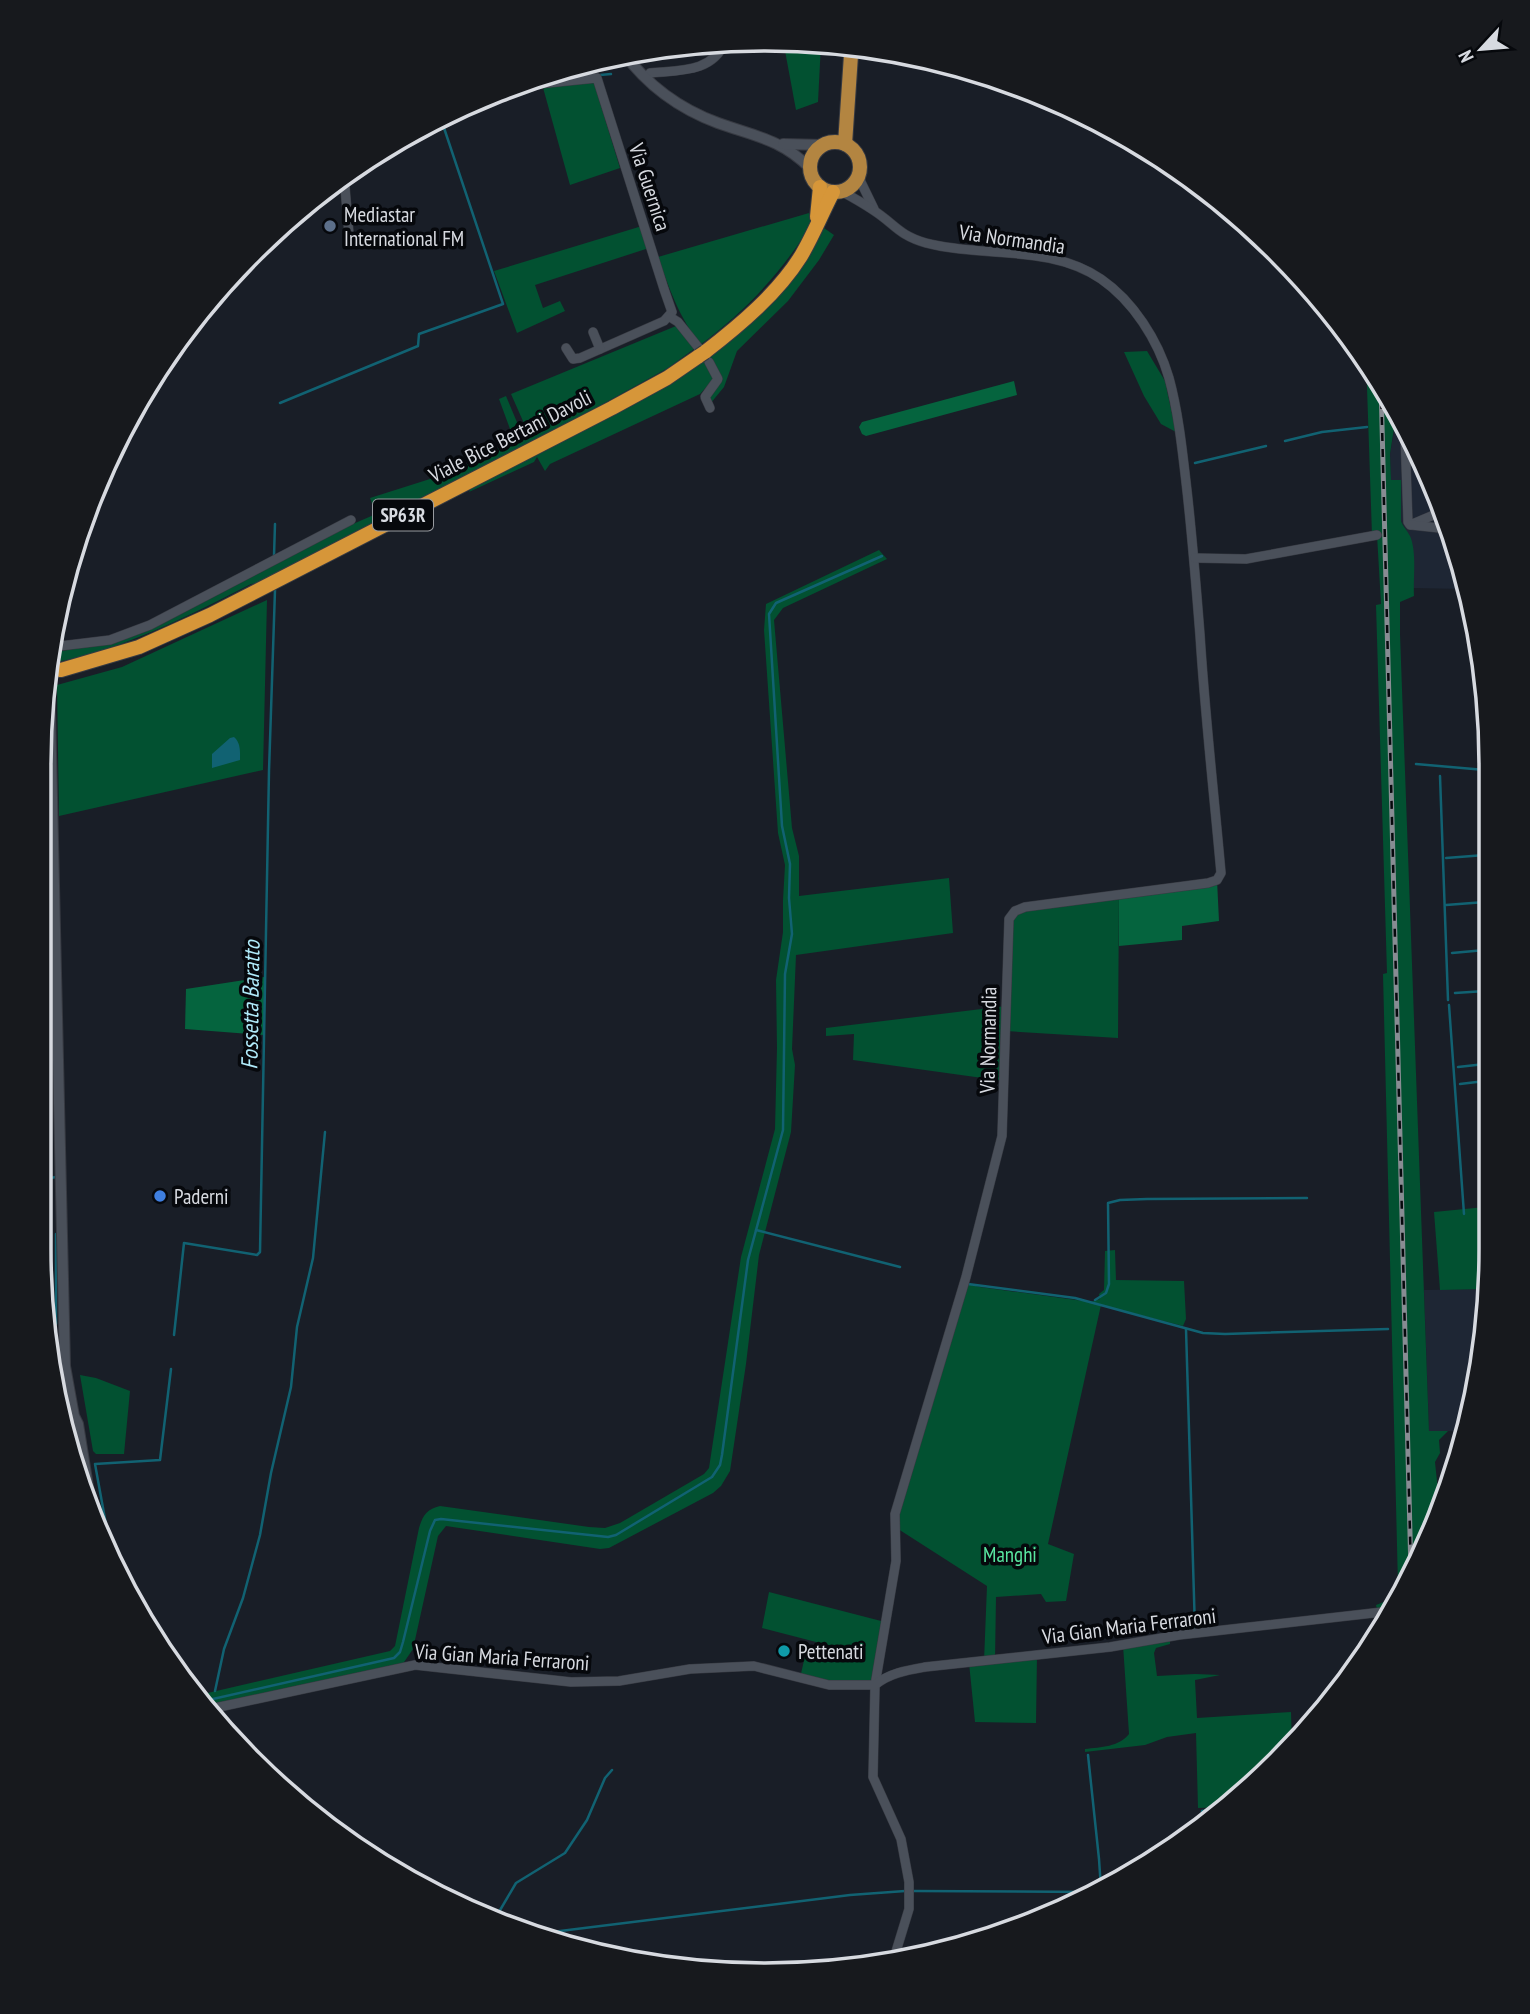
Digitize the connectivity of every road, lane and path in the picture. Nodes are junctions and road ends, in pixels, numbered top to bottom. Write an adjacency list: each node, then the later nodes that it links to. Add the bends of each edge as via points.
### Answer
1 (719, 52): 4 (street, via 703,66)
2 (851, 56): 7 (main road)
3 (631, 63): 6 (street, via 640,76 685,107)
4 (650, 73)
5 (558, 82): 15 (street, Via Guernica, via 597,78 671,305)
6 (780, 144): 8 (street); 9 (street)
7 (845, 144): 8 (main road); 10 (main road, via 859,160)
8 (823, 145): 9 (main road, via 813,155)
9 (810, 168): 12 (main road, via 811,175)
10 (858, 176): 12 (main road, via 854,183); 13 (street)
11 (345, 187): 14 (street)
12 (831, 190): 13 (street); 19 (highway, Viale Bice Bertani Davoli / SP63R, via 801,256 771,293)
13 (875, 210): 27 (street, Via Normandia, via 896,230 923,242 1035,256 1082,267 1129,304 1158,348 1168,376)
14 (349, 234)
15 (670, 317): 18 (street); 19 (street)
16 (593, 332): 18 (street)
17 (566, 348): 18 (street, via 576,359)
18 (600, 349)
19 (703, 354): 20 (street, via 718,380 705,397); 29 (highway, Viale Bice Bertani Davoli / SP63R, via 651,387 152,642)
20 (710, 408)
21 (1405, 447): 24 (street)
22 (1433, 515): 24 (street)
23 (351, 520): 28 (street, via 150,625 110,640)
24 (1410, 525): 25 (street)
25 (1438, 528)
26 (1377, 535): 27 (street, via 1246,559)
27 (1195, 558): 33 (street, Via Normandia, via 1221,873 1208,883 1025,907 1010,916 1002,1136 895,1514 896,1561)
28 (61, 646)
29 (61, 670)
30 (51, 759): 31 (street, via 65,1366)
31 (83, 1459)
32 (1380, 1612): 33 (street, Via Gian Maria Ferraroni, via 925,1667 900,1672)
33 (875, 1685): 34 (street, Via Gian Maria Ferraroni, via 829,1685 754,1666 571,1682 415,1665); 35 (street, via 873,1777 901,1839 909,1889 909,1909)
34 (218, 1708)
35 (896, 1951)

